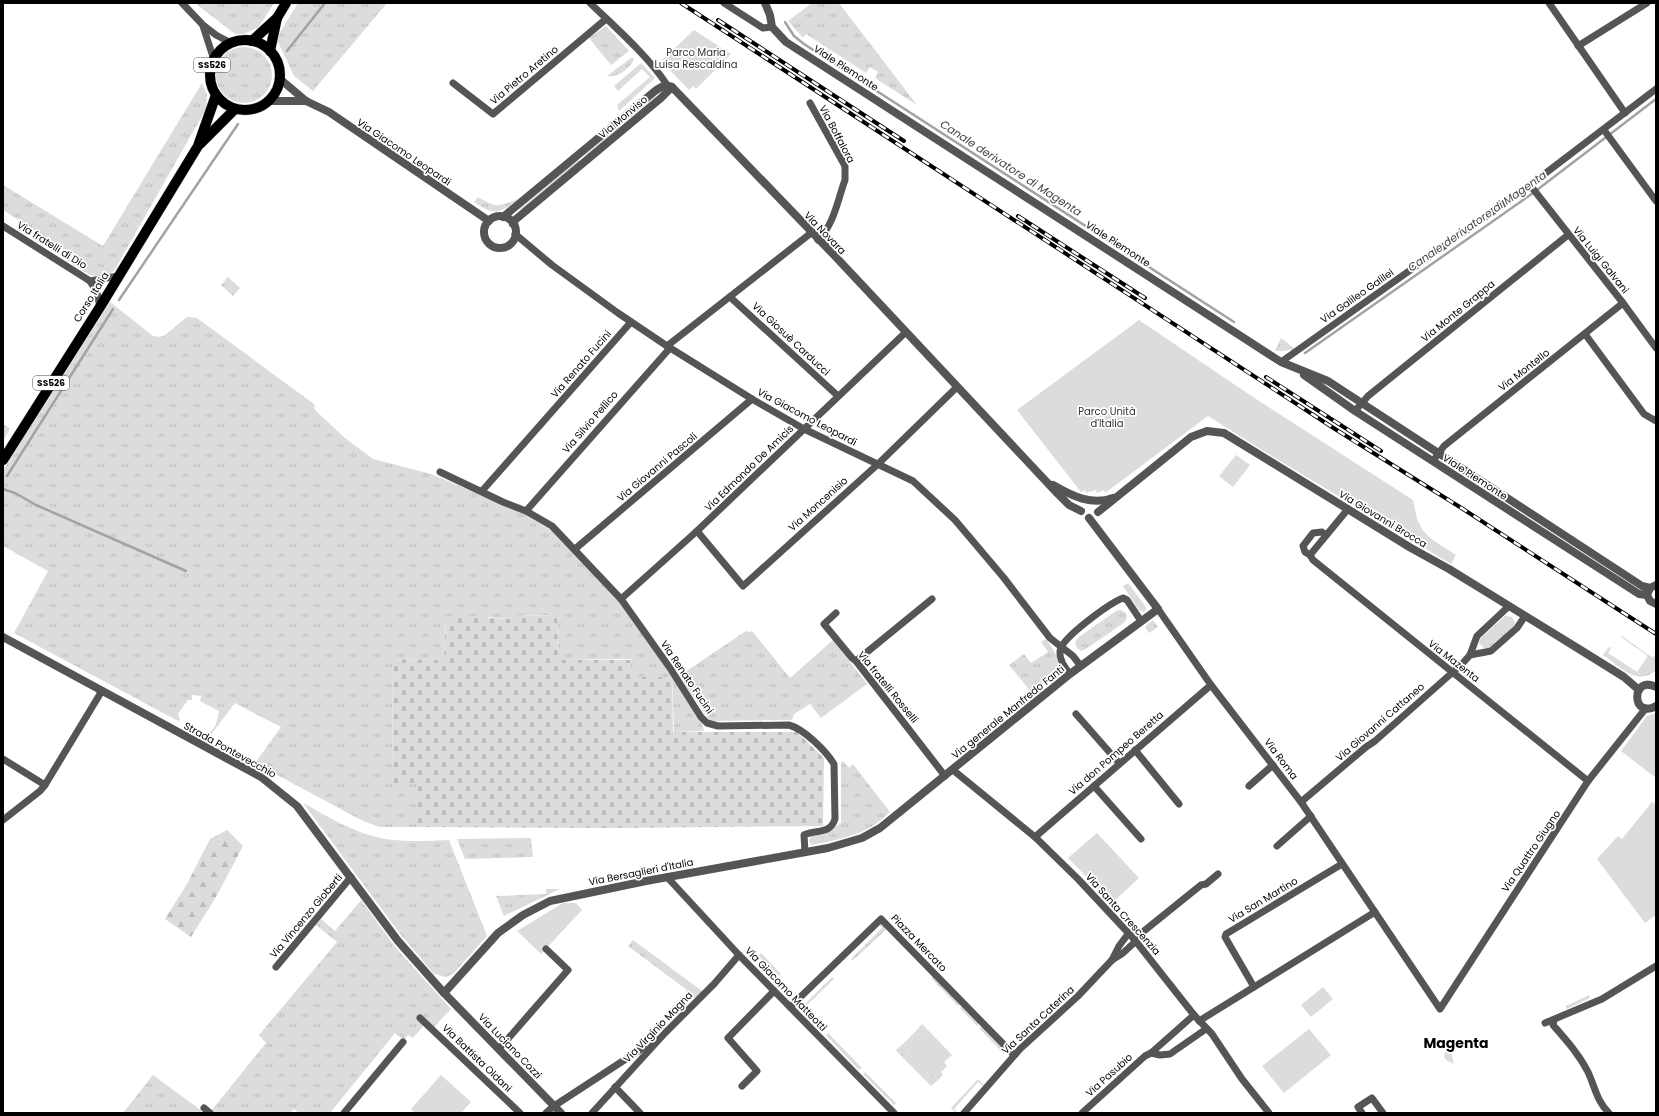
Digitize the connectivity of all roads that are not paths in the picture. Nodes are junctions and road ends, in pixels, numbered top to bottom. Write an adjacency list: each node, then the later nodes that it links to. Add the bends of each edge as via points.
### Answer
1 (182, 3): 10 (street)
2 (286, 3): 8 (main road)
3 (590, 3): 9 (street, Via Novara)
4 (724, 3): 11 (street, via 763,28)
5 (764, 3): 11 (street)
6 (1548, 3): 14 (street)
7 (1647, 3): 14 (street)
8 (277, 18): 12 (main road); 15 (main road)
9 (606, 19): 18 (street, Via Pietro Aretino, via 492,114); 19 (street, Via Novara)
10 (203, 25): 13 (street); 16 (street)
11 (772, 27): 51 (street, Viale Piemonte, via 786,42)
12 (252, 41): 13 (main road, SS526); 15 (main road)
13 (231, 43): 16 (main road, SS526, via 221,50)
14 (1578, 46): 26 (street)
15 (270, 51): 17 (main road, via 277,62)
16 (214, 60): 21 (main road, SS526, via 210,77)
17 (280, 80): 22 (main road); 23 (street, Via Giacomo Leopardi)
18 (453, 83)
19 (669, 86): 29 (street, Via Monviso, via 661,86); 30 (street, Via Monviso, via 661,98); 37 (street, Via Novara, via 699,114)
20 (1656, 89): 26 (street, Via Galileo Galilei)
21 (216, 94): 25 (main road, via 224,103); 28 (main road, Corso Italia / SS526)
22 (269, 101): 23 (street, Via Giacomo Leopardi); 25 (main road, via 253,109)
23 (306, 101): 34 (street, Via Giacomo Leopardi, via 329,112)
24 (810, 103): 40 (street, Via Boffalora, via 846,172 830,222)
25 (235, 109): 28 (main road, Corso Italia / SS526)
26 (1625, 113): 27 (street, Via Galileo Galilei)
27 (1605, 131): 31 (street, Via Galileo Galilei); 32 (street)
28 (198, 146): 41 (main road, Corso Italia / SS526)
29 (580, 154): 30 (street); 33 (street, Via Monviso)
30 (586, 161): 35 (street, Via Monviso)
31 (1531, 187): 39 (street, Via Luigi Galvani); 51 (street, Via Galileo Galilei)
32 (1656, 201)
33 (503, 217): 34 (street); 35 (street)
34 (489, 221): 38 (street, via 484,232 491,246 508,246)
35 (513, 224): 38 (street)
36 (3, 226): 42 (street, Via fratelli di Dio)
37 (811, 233): 40 (street, Via Novara); 43 (street, Via Silvio Pellico)
38 (515, 234): 46 (street, Via Giacomo Leopardi, via 584,290)
39 (1568, 235): 44 (street, Via Luigi Galvani); 56 (street, Via Monte Grappa)
40 (818, 240): 47 (street, Via Novara)
41 (118, 276): 42 (street, Via fratelli di Dio); 45 (main road, Corso Italia / SS526)
42 (90, 281): 45 (street, Via fratelli di Dio, via 97,292)
43 (730, 297): 49 (street, Via Silvio Pellico); 54 (street, Via Giosuè Carducci)
44 (1623, 304): 48 (street, Via Montello); 50 (street, Via Luigi Galvani)
45 (100, 307): 62 (main road, Corso Italia / SS526)
46 (631, 322): 49 (street, Via Giacomo Leopardi); 67 (street, Via Renato Fucini)
47 (906, 332): 53 (street, Via Novara); 54 (street, Via Edmondo De Amicis)
48 (1585, 334): 59 (street, via 1644,414); 61 (street, Via Montello)
49 (668, 347): 55 (street, Via Giacomo Leopardi); 71 (street, Via Silvio Pellico)
50 (1656, 348)
51 (1281, 362): 52 (street, Viale Piemonte)
52 (1296, 369): 56 (street, Viale Piemonte, via 1328,381); 57 (street, Viale Piemonte)
53 (957, 387): 64 (street, Via Moncenisio); 66 (street, Via Novara)
54 (838, 396): 60 (street, Via Edmondo De Amicis)
55 (752, 399): 60 (street, Via Giacomo Leopardi); 76 (street, Via Giovanni Pascoli)
56 (1361, 402): 57 (street, Via Monte Grappa); 61 (street, Viale Piemonte)
57 (1355, 411): 63 (street, Viale Piemonte)
58 (1656, 417): 59 (street)
59 (1656, 421)
60 (804, 429): 64 (street, Via Giacomo Leopardi); 74 (street, Via Edmondo De Amicis)
61 (1438, 453): 63 (street, Via Montello); 78 (street, Viale Piemonte)
62 (3, 460)
63 (1433, 461): 78 (street, Viale Piemonte, via 1639,594)
64 (877, 465): 74 (street, Via Moncenisio, via 743,586); 88 (street, Via Giacomo Leopardi, via 913,480 955,520 1050,638)
65 (440, 472): 67 (street, Via Renato Fucini)
66 (1045, 480): 69 (street, Via Novara, via 1072,496); 72 (street, Via Novara, via 1069,505)
67 (482, 491): 71 (street, Via Renato Fucini)
68 (1120, 496): 69 (street, Via Giovanni Brocca, via 1106,501); 70 (street, Via Giovanni Brocca, via 1191,437 1215,431 1233,438); 73 (street, Via Giovanni Brocca)
69 (1091, 501): 72 (street, via 1083,503); 73 (street, via 1098,506)
70 (1348, 509): 75 (street); 82 (street, Via Giovanni Brocca)
71 (526, 510): 76 (street, Via Renato Fucini, via 552,526)
72 (1081, 511): 73 (street, via 1084,516)
73 (1094, 516): 83 (street, Via Roma, via 1096,528)
74 (697, 531): 79 (street, Via Edmondo De Amicis)
75 (1326, 535): 77 (street); 77 (street, via 1322,532 1313,533 1303,546 1303,550)
76 (574, 549): 79 (street, Via Renato Fucini)
77 (1310, 555): 92 (street, Via Mazenta, via 1337,580)
78 (1651, 590): 81 (street, via 1650,601)
79 (621, 599): 119 (street, Via Renato Fucini, via 704,721 718,726 789,725 815,742 832,760 835,768 836,820 827,830 804,834)
80 (932, 599): 90 (street)
81 (1656, 604)
82 (1509, 606): 85 (street, Via Giovanni Brocca); 89 (street, Via Giovanni Cattaneo, via 1477,636)
83 (1158, 609): 86 (street, Via generale Manfredo Fanti); 94 (street, Via Roma)
84 (836, 613): 90 (street, Via fratelli Rosselli, via 824,624)
85 (1525, 616): 89 (street, via 1517,628 1491,651); 97 (street, Via Giovanni Brocca, via 1624,677)
86 (1141, 621): 88 (street, via 1123,598 1071,634); 91 (street, Via generale Manfredo Fanti)
87 (3, 637): 96 (street, Strada Pontevecchio)
88 (1061, 646): 91 (street, Via Giacomo Leopardi); 93 (street, via 1059,653)
89 (1470, 655): 92 (street, Via Giovanni Cattaneo)
90 (856, 661): 106 (street, Via fratelli Rosselli)
91 (1080, 665): 93 (street, Via generale Manfredo Fanti)
92 (1452, 672): 107 (street, Via Mazenta); 111 (street, Via Giovanni Cattaneo, via 1375,741)
93 (1070, 674): 105 (street, Via generale Manfredo Fanti)
94 (1211, 684): 101 (street, Via don Pompeo Beretta); 104 (street, Via Roma)
95 (1655, 686): 97 (street, via 1645,685)
96 (100, 690): 108 (street); 122 (street, Strada Pontevecchio, via 264,778 298,806)
97 (1639, 690): 99 (street, via 1638,701)
98 (1656, 706): 99 (street)
99 (1646, 708): 107 (street, Via Quattro Giugno)
100 (1076, 714): 103 (street)
101 (1135, 750): 103 (street, Via don Pompeo Beretta); 112 (street)
102 (3, 759): 108 (street)
103 (1120, 763): 109 (street, Via don Pompeo Beretta)
104 (1273, 765): 110 (street); 111 (street, Via Roma)
105 (953, 770): 106 (street, Via generale Manfredo Fanti); 116 (street, Via Santa Crescenzia)
106 (945, 776): 115 (street, Via generale Manfredo Fanti)
107 (1588, 781): 134 (street, Via Quattro Giugno)
108 (45, 786): 114 (street)
109 (1094, 786): 116 (street, Via don Pompeo Beretta); 117 (street)
110 (1249, 786)
111 (1301, 802): 113 (street, Via Roma)
112 (1179, 804)
113 (1311, 816): 118 (street); 120 (street, Via Roma)
114 (3, 819)
115 (873, 832): 119 (street, Via Bersaglieri d'Italia, via 862,838)
116 (1035, 837): 125 (street, Via Santa Crescenzia)
117 (1141, 839)
118 (1277, 846)
119 (805, 852): 123 (street, Via Bersaglieri d'Italia)
120 (1342, 864): 124 (street, Via Roma); 130 (street, Via San Martino, via 1226,934 1225,938)
121 (1218, 874): 125 (street, Via Santa Caterina)
122 (351, 877): 129 (street, Via Vincenzo Gioberti); 132 (street, Strada Pontevecchio, via 398,941)
123 (666, 877): 127 (street, Via Giacomo Matteotti); 132 (street, Via Bersaglieri d'Italia, via 567,897 539,906 512,922 490,940)
124 (1375, 912): 130 (street); 134 (street, Via Roma)
125 (1133, 938): 136 (street, Via Santa Crescenzia); 144 (street, Via Santa Caterina, via 1123,953 1112,960 1078,996)
126 (546, 949): 142 (street, via 568,970)
127 (739, 955): 131 (street, Via Giacomo Matteotti); 140 (street, Via Virginio Magna)
128 (1656, 966): 137 (street, via 1602,999)
129 (276, 967)
130 (1254, 987): 136 (street)
131 (774, 991): 133 (street, Via Giacomo Matteotti); 145 (street, via 728,1038 757,1071)
132 (444, 993): 142 (street, Via Luciano Cozzi)
133 (790, 1007): 144 (street, Piazza Mercato, via 881,919); 156 (street, Via Giacomo Matteotti)
134 (1440, 1009)
135 (420, 1018): 151 (street, Via Battista Oldani)
136 (1196, 1018): 139 (street, Via Santa Crescenzia); 143 (street, Via Pasubio)
137 (1554, 1020): 138 (street); 162 (street, via 1553,1025 1575,1050 1588,1072 1598,1098)
138 (1545, 1023)
139 (1206, 1029): 143 (street, via 1170,1054 1160,1056); 159 (street, Via Santa Crescenzia)
140 (665, 1033): 146 (street, Via Virginio Magna); 147 (street)
141 (403, 1042): 150 (street)
142 (499, 1049): 147 (street, Via Luciano Cozzi)
143 (1151, 1053): 158 (street, Via Pasubio)
144 (1014, 1055): 157 (street, Via Santa Caterina)
145 (742, 1086)
146 (616, 1088): 154 (street, Via Virginio Magna); 155 (street)
147 (554, 1106): 152 (street); 153 (street, Via Luciano Cozzi)
148 (204, 1108): 149 (street)
149 (210, 1113)
150 (344, 1113)
151 (520, 1113)
152 (546, 1113)
153 (561, 1113)
154 (592, 1113)
155 (640, 1113)
156 (894, 1113)
157 (964, 1113)
158 (1082, 1113)
159 (1269, 1113)
160 (1362, 1113): 161 (street, via 1358,1107 1372,1098)
161 (1383, 1113)
162 (1609, 1113)

